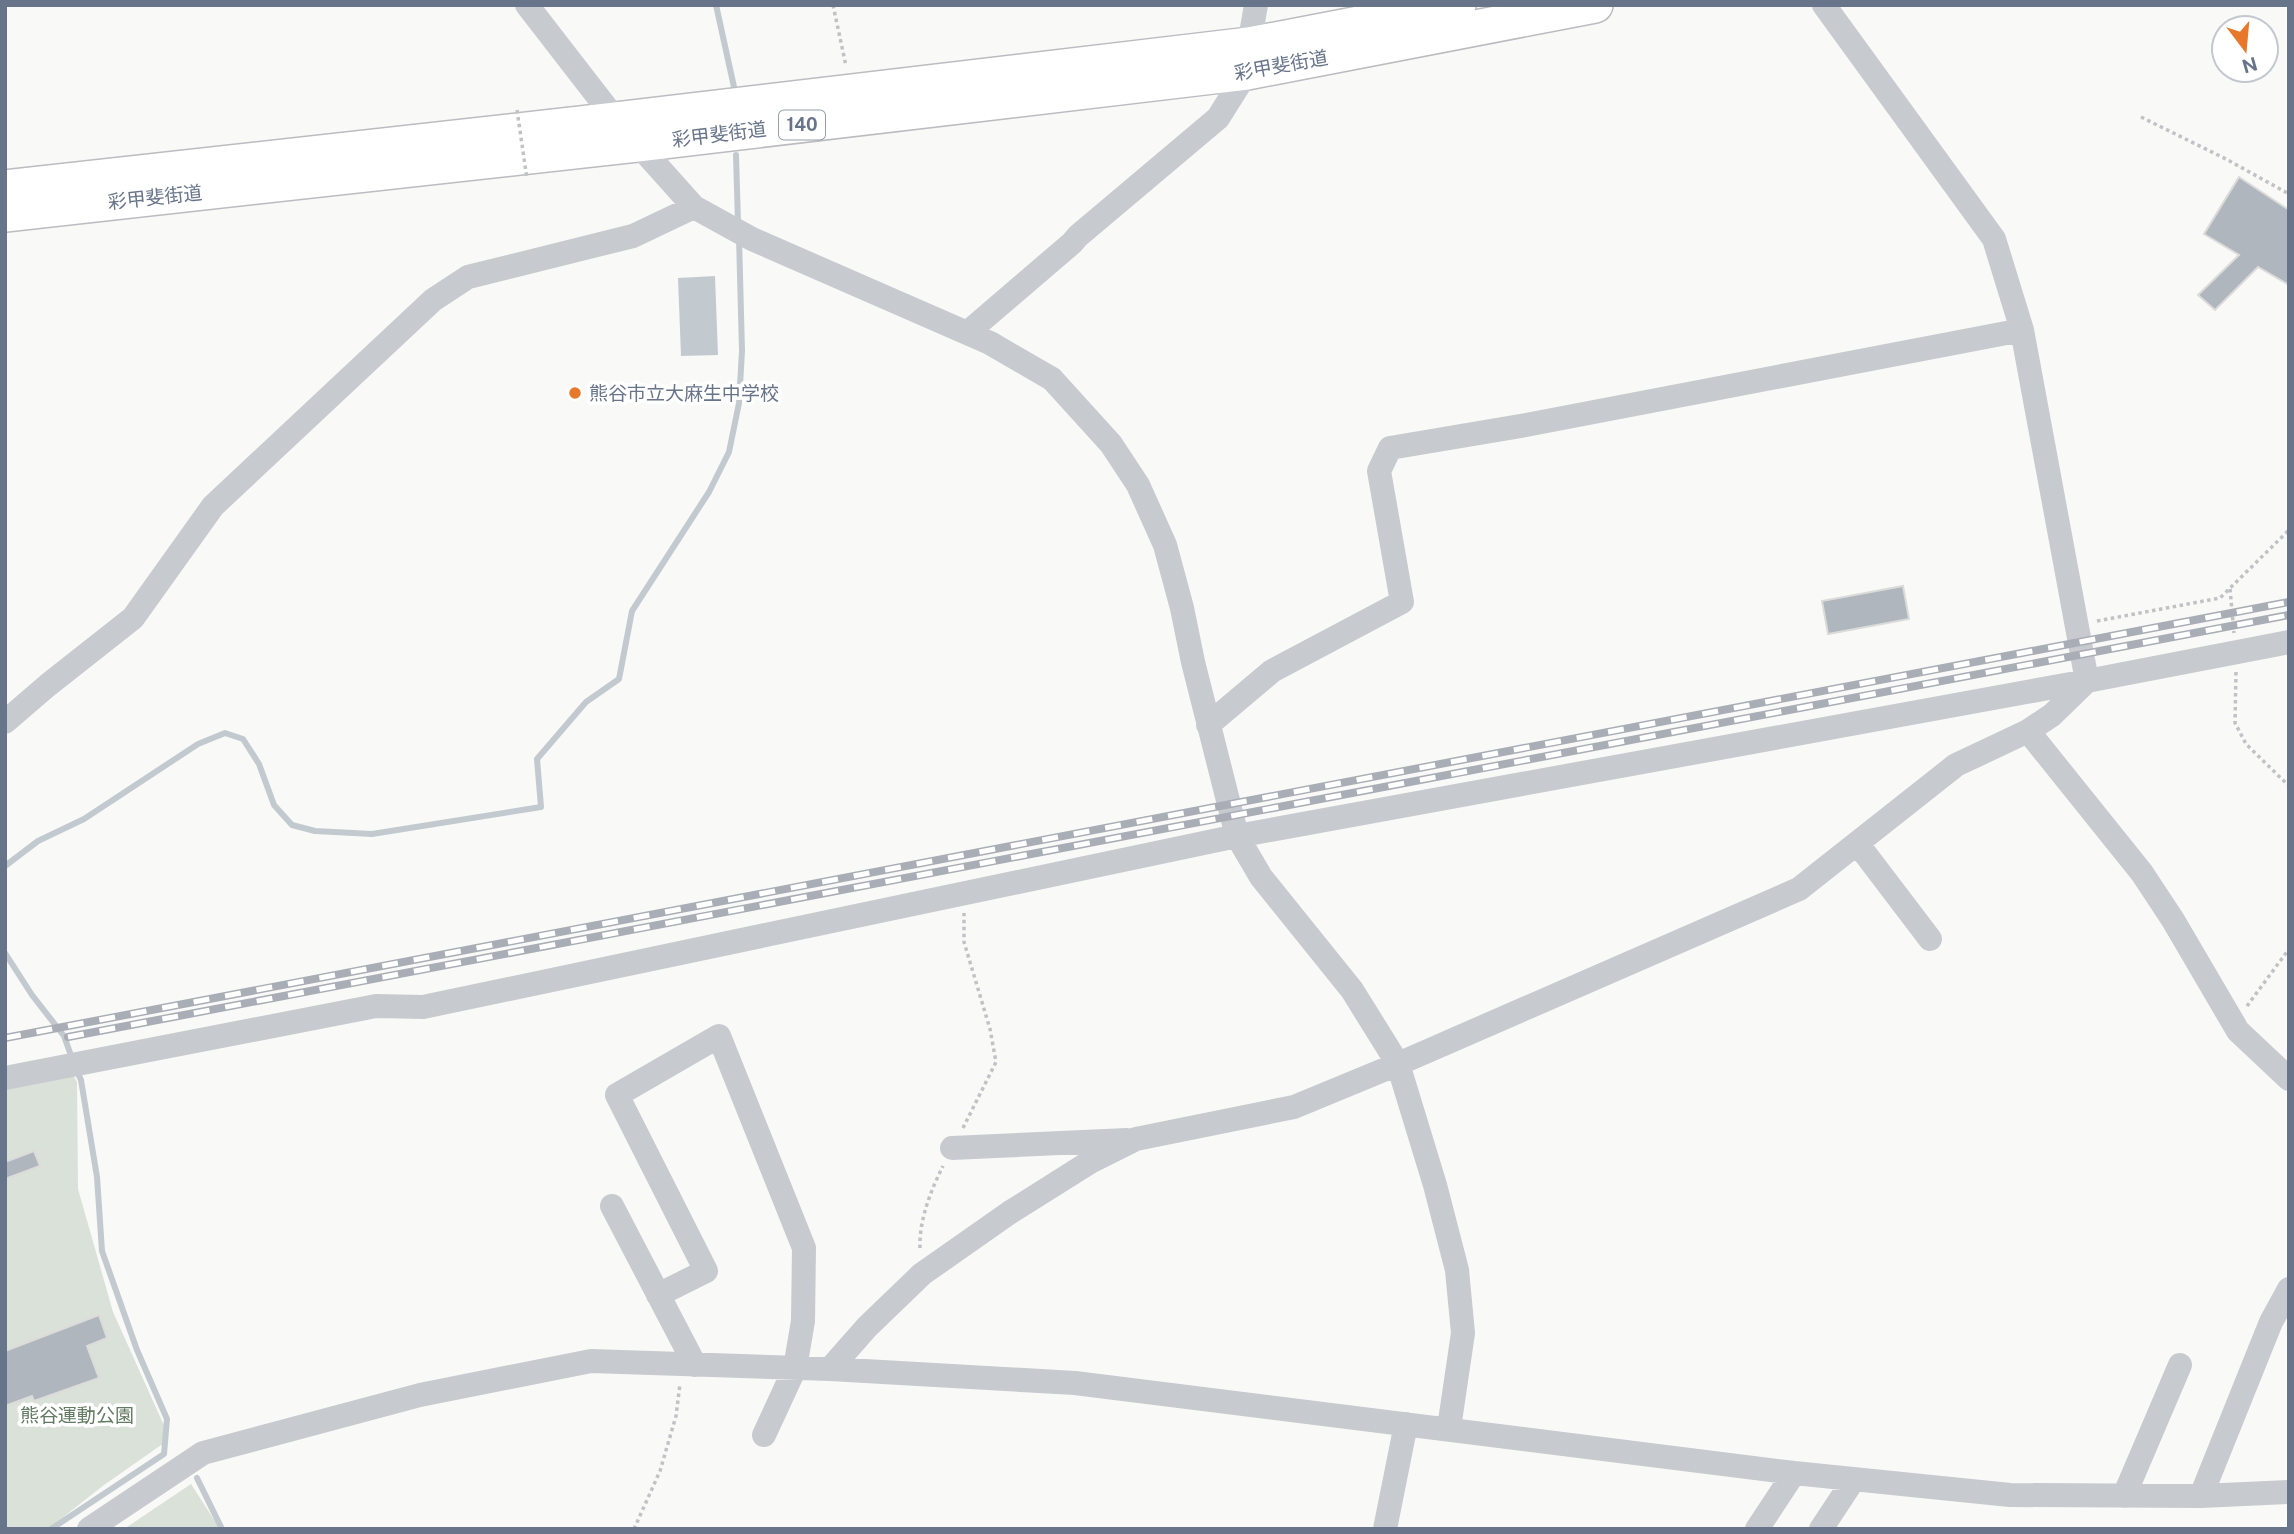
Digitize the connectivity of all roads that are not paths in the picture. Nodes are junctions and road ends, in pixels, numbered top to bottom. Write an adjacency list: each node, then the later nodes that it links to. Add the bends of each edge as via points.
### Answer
1 (527, 5): 7 (street)
2 (1256, 5): 6 (street)
3 (1458, 5): 6 (highway, 彩甲斐街道 / 140)
4 (1595, 5): 6 (highway, 彩甲斐街道 / 140)
5 (1824, 5): 11 (street, via 1994,239)
6 (1248, 59): 7 (highway, 彩甲斐街道 / 140); 7 (highway, 彩甲斐街道 / 140, via 852,92); 12 (street, via 1218,118)
7 (626, 132): 8 (highway, 彩甲斐街道 / 140); 9 (street); 10 (highway, 彩甲斐街道 / 140)
8 (5, 188)
9 (694, 206): 12 (street, via 752,239); 15 (street, via 634,236 468,277 433,300 213,506 133,618)
10 (5, 214)
11 (2022, 330): 14 (street); 16 (street, via 1390,448 1379,471 1402,602 1272,671)
12 (967, 333): 16 (street, via 1052,379 1111,444 1138,485 1165,545)
13 (2289, 642): 14 (street)
14 (2087, 681): 17 (street); 18 (street)
15 (5, 722)
16 (1208, 725): 18 (street)
17 (2028, 731): 19 (street, via 1956,765); 23 (street, via 2142,873 2238,1031)
18 (1237, 836): 21 (street, via 1261,877 1352,990); 22 (street, via 423,1007 376,1006)
19 (1857, 843): 20 (street); 21 (street, via 1799,889)
20 (1930, 939)
21 (1398, 1064): 24 (street, via 1294,1107); 34 (street, via 1457,1270 1463,1333)
22 (5, 1078)
23 (2289, 1079)
24 (1136, 1139): 25 (street); 32 (street, via 1009,1213 922,1274)
25 (952, 1148)
26 (612, 1206): 28 (street)
27 (2289, 1289): 40 (street)
28 (658, 1295): 29 (street); 31 (street, via 706,1271 617,1095 719,1037 804,1248 803,1321)
29 (689, 1365): 31 (street); 41 (street, via 591,1361 420,1395 203,1453)
30 (2180, 1365): 39 (street)
31 (795, 1368): 32 (street); 35 (street)
32 (830, 1369): 33 (street, via 1075,1383)
33 (1406, 1424): 34 (street); 42 (street)
34 (1449, 1428): 36 (street)
35 (764, 1435)
36 (1794, 1472): 37 (street); 43 (street)
37 (1854, 1479): 39 (street, via 2010,1494); 44 (street)
38 (2289, 1492): 40 (street)
39 (2124, 1496): 40 (street)
40 (2201, 1496)
41 (89, 1529)
42 (1385, 1529)
43 (1756, 1529)
44 (1821, 1529)

